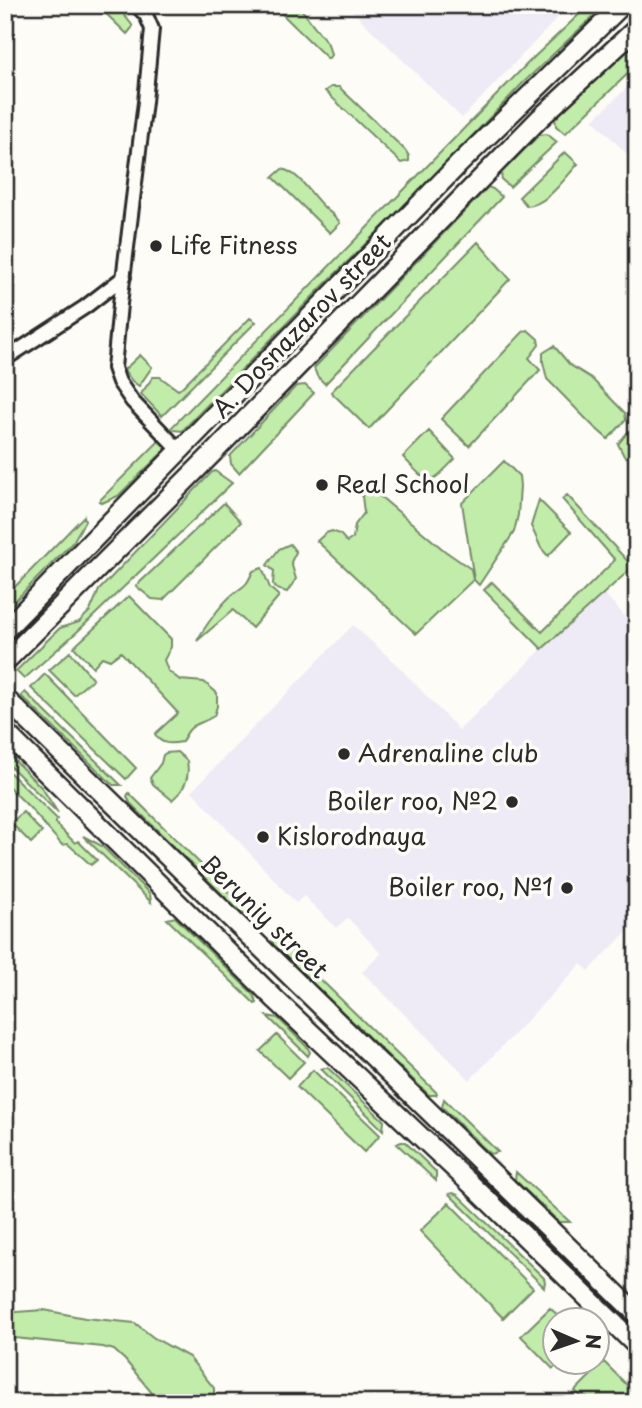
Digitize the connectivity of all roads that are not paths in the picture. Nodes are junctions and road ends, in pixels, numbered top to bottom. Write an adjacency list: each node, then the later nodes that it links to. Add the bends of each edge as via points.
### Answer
1 (136, 5): 4 (street, via 152,29)
2 (622, 5): 6 (street, A. Dosnazarov street, via 458,165)
3 (637, 28): 8 (street, A. Dosnazarov street, via 540,118)
4 (124, 277): 5 (street); 6 (street, via 114,369 132,401)
5 (5, 359)
6 (180, 451): 7 (street, A. Dosnazarov street)
7 (5, 630)
8 (7, 659)
9 (5, 698): 10 (street, Beruniy street)
10 (13, 714): 12 (street, Beruniy street)
11 (5, 732): 13 (street, Beruniy street, via 275,1000)
12 (488, 1170): 13 (street); 14 (street, Beruniy street)
13 (473, 1186): 15 (street, Beruniy street)
14 (637, 1314)
15 (637, 1346)

